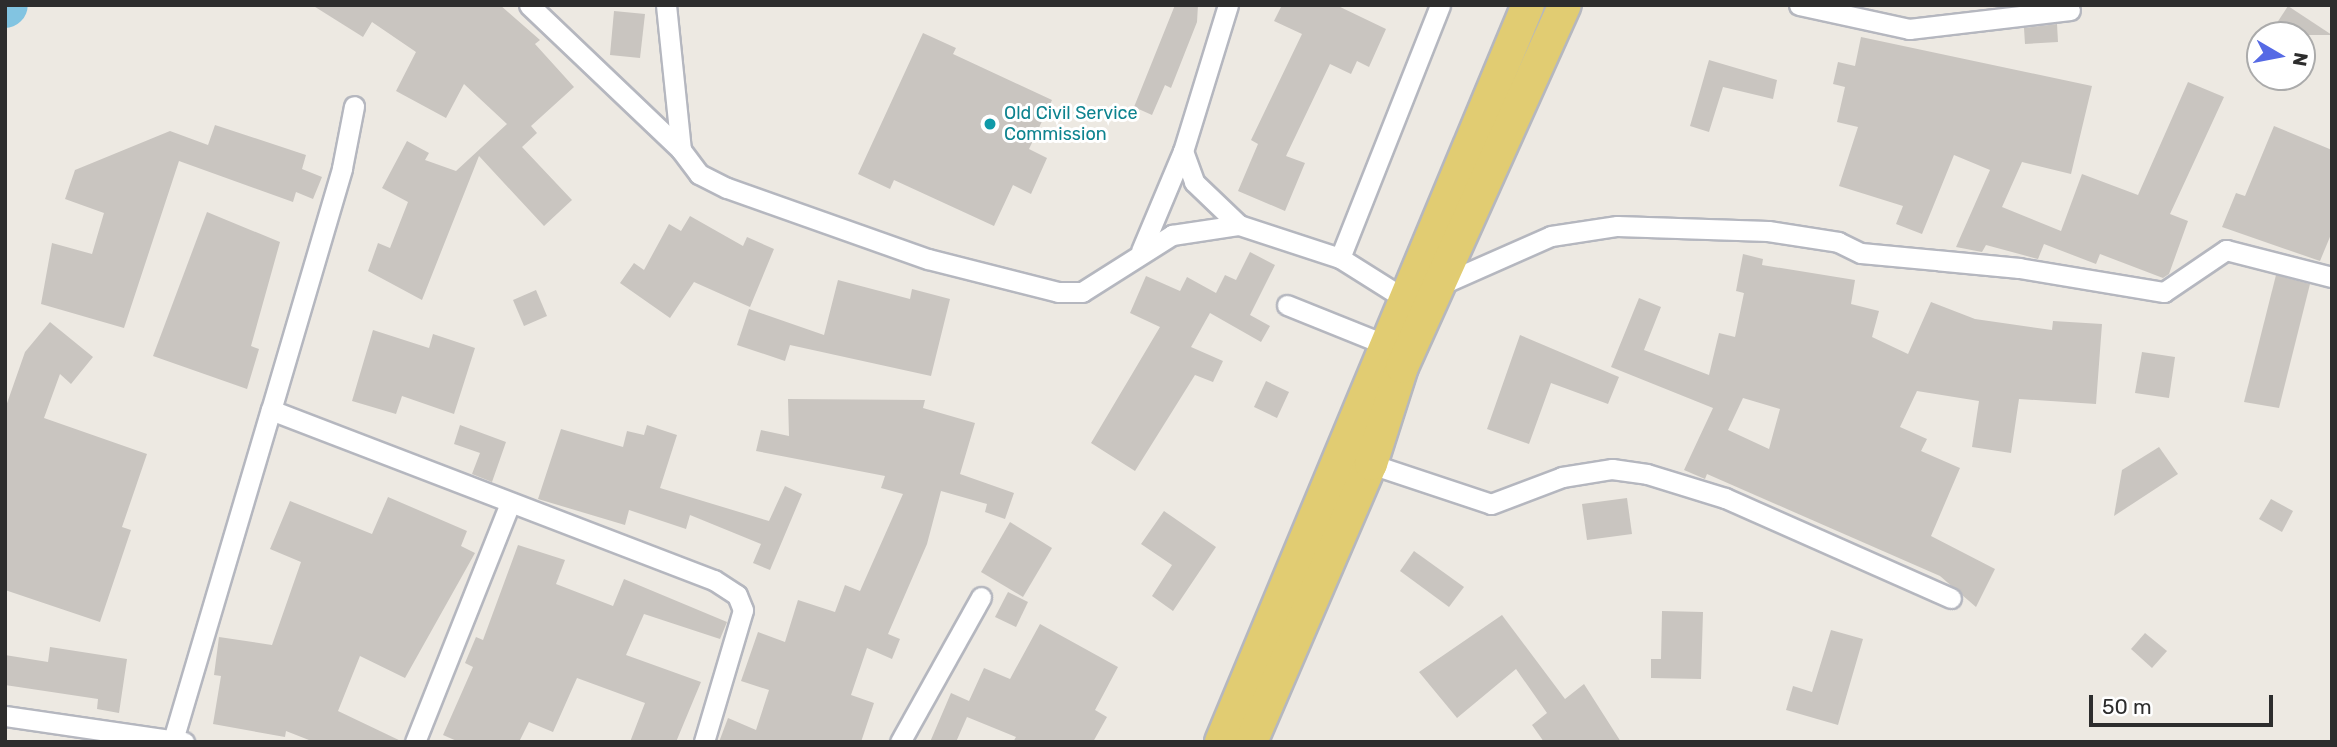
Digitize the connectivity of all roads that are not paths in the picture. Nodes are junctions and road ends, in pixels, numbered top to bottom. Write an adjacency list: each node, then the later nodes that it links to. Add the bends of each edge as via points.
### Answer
1 (529, 5): 10 (street)
2 (666, 5): 10 (street)
3 (1228, 5): 11 (street)
4 (1440, 5): 14 (street)
5 (1528, 5): 17 (main road)
6 (1565, 5): 16 (main road)
7 (1799, 5): 8 (street, via 1909,29)
8 (2070, 10)
9 (354, 106): 20 (street)
10 (681, 150): 13 (street, via 699,174 727,188 928,259 1058,292 1082,292)
11 (1183, 151): 12 (street, via 1194,182); 13 (street)
12 (1239, 225): 13 (street, via 1197,227); 14 (street)
13 (1141, 250)
14 (1340, 258): 17 (street)
15 (2332, 277): 16 (street, via 2226,250 2164,292 2019,268 1861,253 1838,242 1768,232 1617,226 1552,236)
16 (1440, 285): 21 (main road, via 1402,367)
17 (1405, 299): 19 (main road)
18 (1287, 305): 19 (street)
19 (1389, 346): 30 (main road, via 1338,452)
20 (271, 410): 22 (street); 26 (street)
21 (1371, 464): 24 (street, via 1491,504 1562,477 1612,468 1647,474 1725,498); 31 (main road)
22 (510, 503): 27 (street); 28 (street, via 714,580 737,595 743,610)
23 (981, 597): 29 (street)
24 (1951, 598)
25 (5, 716): 26 (street)
26 (178, 741)
27 (415, 742)
28 (704, 742)
29 (900, 742)
30 (1221, 742)
31 (1251, 742)

